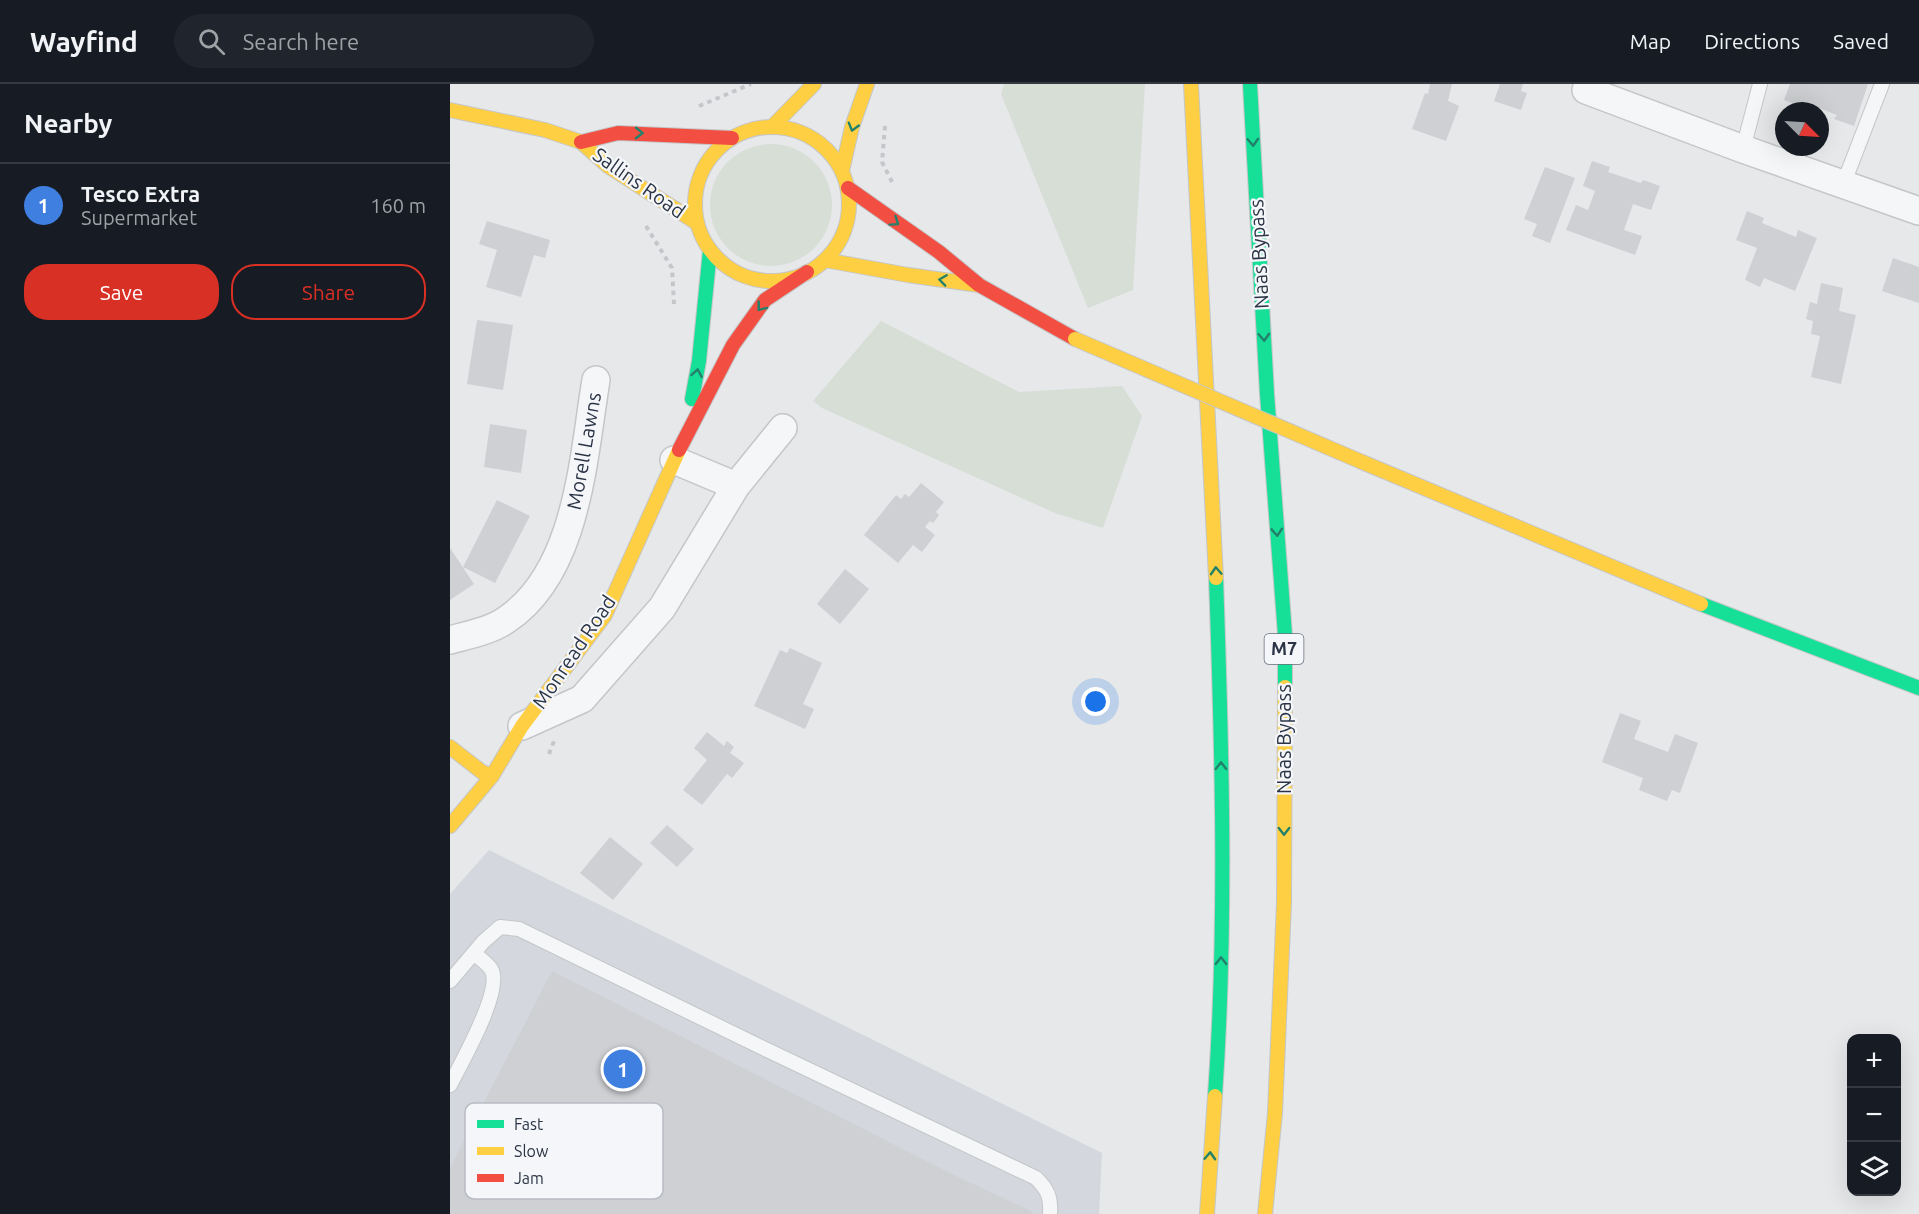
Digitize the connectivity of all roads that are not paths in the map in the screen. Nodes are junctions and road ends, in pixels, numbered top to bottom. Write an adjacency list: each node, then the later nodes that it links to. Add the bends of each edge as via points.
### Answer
1 (814, 84): 9 (main road)
2 (867, 84): 13 (main road, one-way to 13)
3 (1191, 84): 37 (main road, one-way to 3, via 1221,972 1221,681)
4 (1250, 84): 38 (main road, Naas Bypass / M7, one-way to 38, via 1284,635 1284,903 1275,1113)
5 (1760, 84): 12 (lane)
6 (1882, 84): 14 (lane)
7 (1586, 90): 12 (street)
8 (450, 110): 11 (main road, Sallins Road, via 545,130)
9 (772, 127): 10 (main road, via 751,129); 13 (main road, via 794,129 813,139 830,153)
10 (732, 138): 11 (main road, Sallins Road, one-way to 10, via 618,132); 17 (main road, via 714,153 701,174 695,198)
11 (581, 142): 17 (main road, Sallins Road, via 608,166)
12 (1743, 149): 14 (street)
13 (842, 171): 15 (main road)
14 (1843, 185): 16 (street)
15 (848, 188): 19 (main road, via 848,214 841,239); 21 (main road, one-way to 21)
16 (1919, 211)
17 (697, 223): 18 (main road)
18 (710, 250): 20 (main road, via 726,266 765,281 787,280); 24 (main road, Monread Road, one-way to 18, via 699,361)
19 (825, 260): 20 (main road); 21 (main road, one-way to 19)
20 (807, 272): 24 (main road, Monread Road, one-way to 24, via 765,300 733,345)
21 (979, 285): 28 (main road, bridge, via 1075,339 1607,566)
22 (596, 380): 27 (street, Morell Lawns, via 574,514 536,595 506,621)
23 (783, 428): 26 (street)
24 (687, 431): 25 (main road, Monread Road)
25 (674, 460): 26 (street); 29 (main road, Monread Road, via 605,615)
26 (736, 486): 29 (street, via 662,608 582,699)
27 (450, 640)
28 (1919, 688)
29 (522, 726): 31 (main road, Monread Road)
30 (450, 747): 31 (main road)
31 (492, 776): 32 (main road, Monread Road)
32 (450, 826)
33 (474, 953): 34 (lane); 35 (lane, via 492,970 494,985 489,1006); 36 (lane, via 500,927 519,929 1036,1178 1047,1189)
34 (450, 981)
35 (450, 1085)
36 (1050, 1214)
37 (1207, 1214)
38 (1265, 1214)

